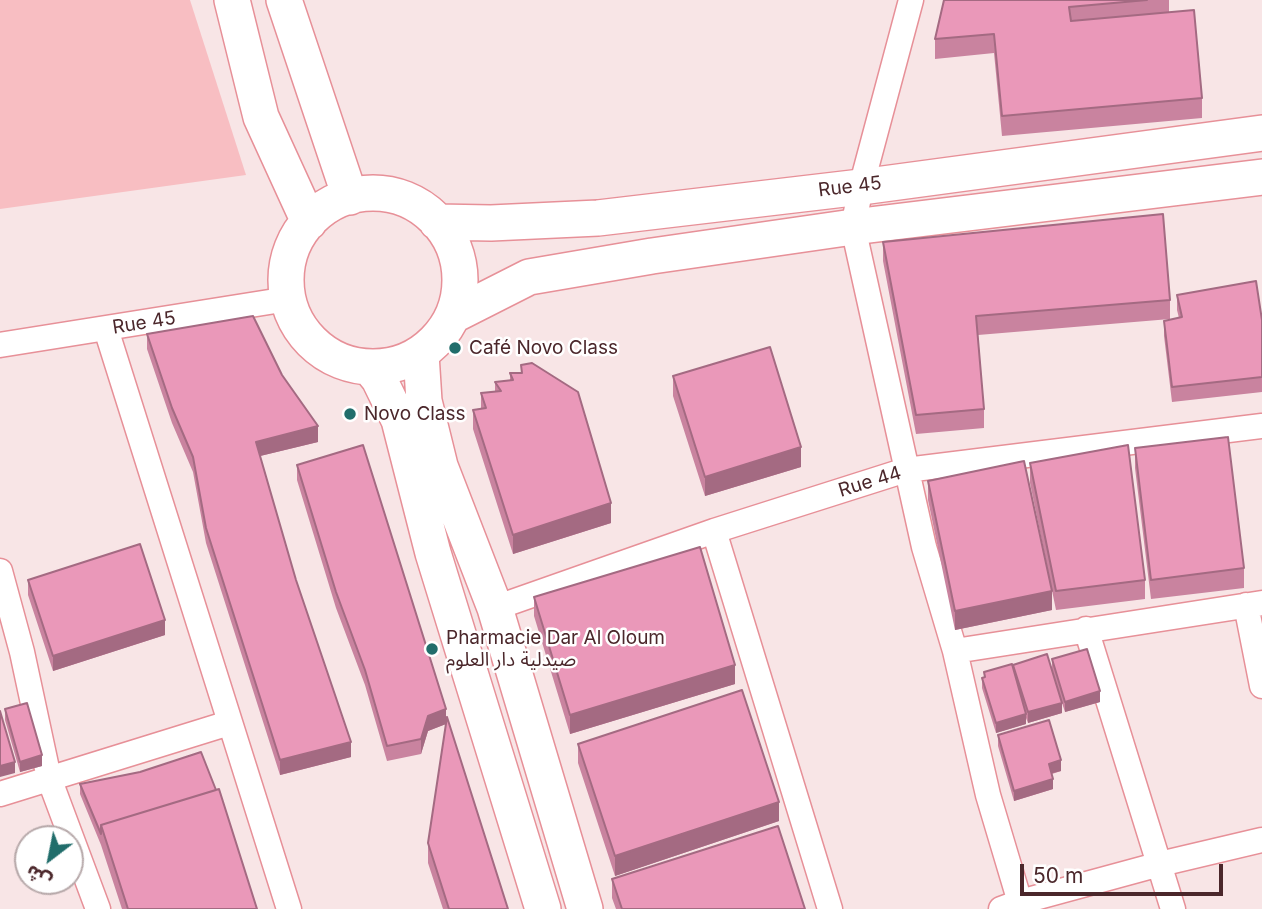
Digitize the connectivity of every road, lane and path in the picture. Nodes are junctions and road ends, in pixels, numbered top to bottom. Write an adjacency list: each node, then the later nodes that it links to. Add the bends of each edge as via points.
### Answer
1 (232, 0): 8 (street, via 261,117)
2 (284, 0): 7 (street)
3 (911, 0): 6 (street)
4 (1262, 134): 6 (street, Rue 45)
5 (1262, 177): 10 (street)
6 (861, 187): 9 (street, Rue 45, via 560,221); 10 (street)
7 (350, 197): 8 (street); 9 (street, via 382,194 412,203)
8 (309, 222): 11 (street, via 289,258)
9 (437, 222): 12 (street, via 457,256 461,276)
10 (853, 228): 12 (street, via 530,277); 18 (street)
11 (288, 299): 13 (street, Rue 45); 16 (street, via 304,334 333,358)
12 (454, 314): 15 (street, via 440,337)
13 (106, 329): 14 (street, Rue 45); 27 (street)
14 (0, 345)
15 (421, 354): 16 (street, via 388,367); 22 (street, via 425,401 440,466)
16 (370, 368): 35 (street, via 399,420 433,553)
17 (1262, 426): 18 (street, Rue 44)
18 (906, 470): 19 (street, Rue 44); 24 (street)
19 (714, 531): 22 (street, Rue 44); 37 (street)
20 (0, 571): 25 (street)
21 (1254, 604): 23 (street); 26 (street)
22 (495, 608): 36 (street)
23 (1086, 629): 24 (street); 31 (street)
24 (956, 651): 32 (street)
25 (11, 655): 28 (street)
26 (1262, 686)
27 (229, 723): 28 (street); 34 (street)
28 (49, 778): 29 (street); 33 (street)
29 (0, 794)
30 (1262, 840): 31 (street)
31 (1160, 864): 32 (street); 38 (street)
32 (1014, 906)
33 (98, 909)
34 (289, 909)
35 (543, 909)
36 (585, 909)
37 (830, 909)
38 (1173, 909)

